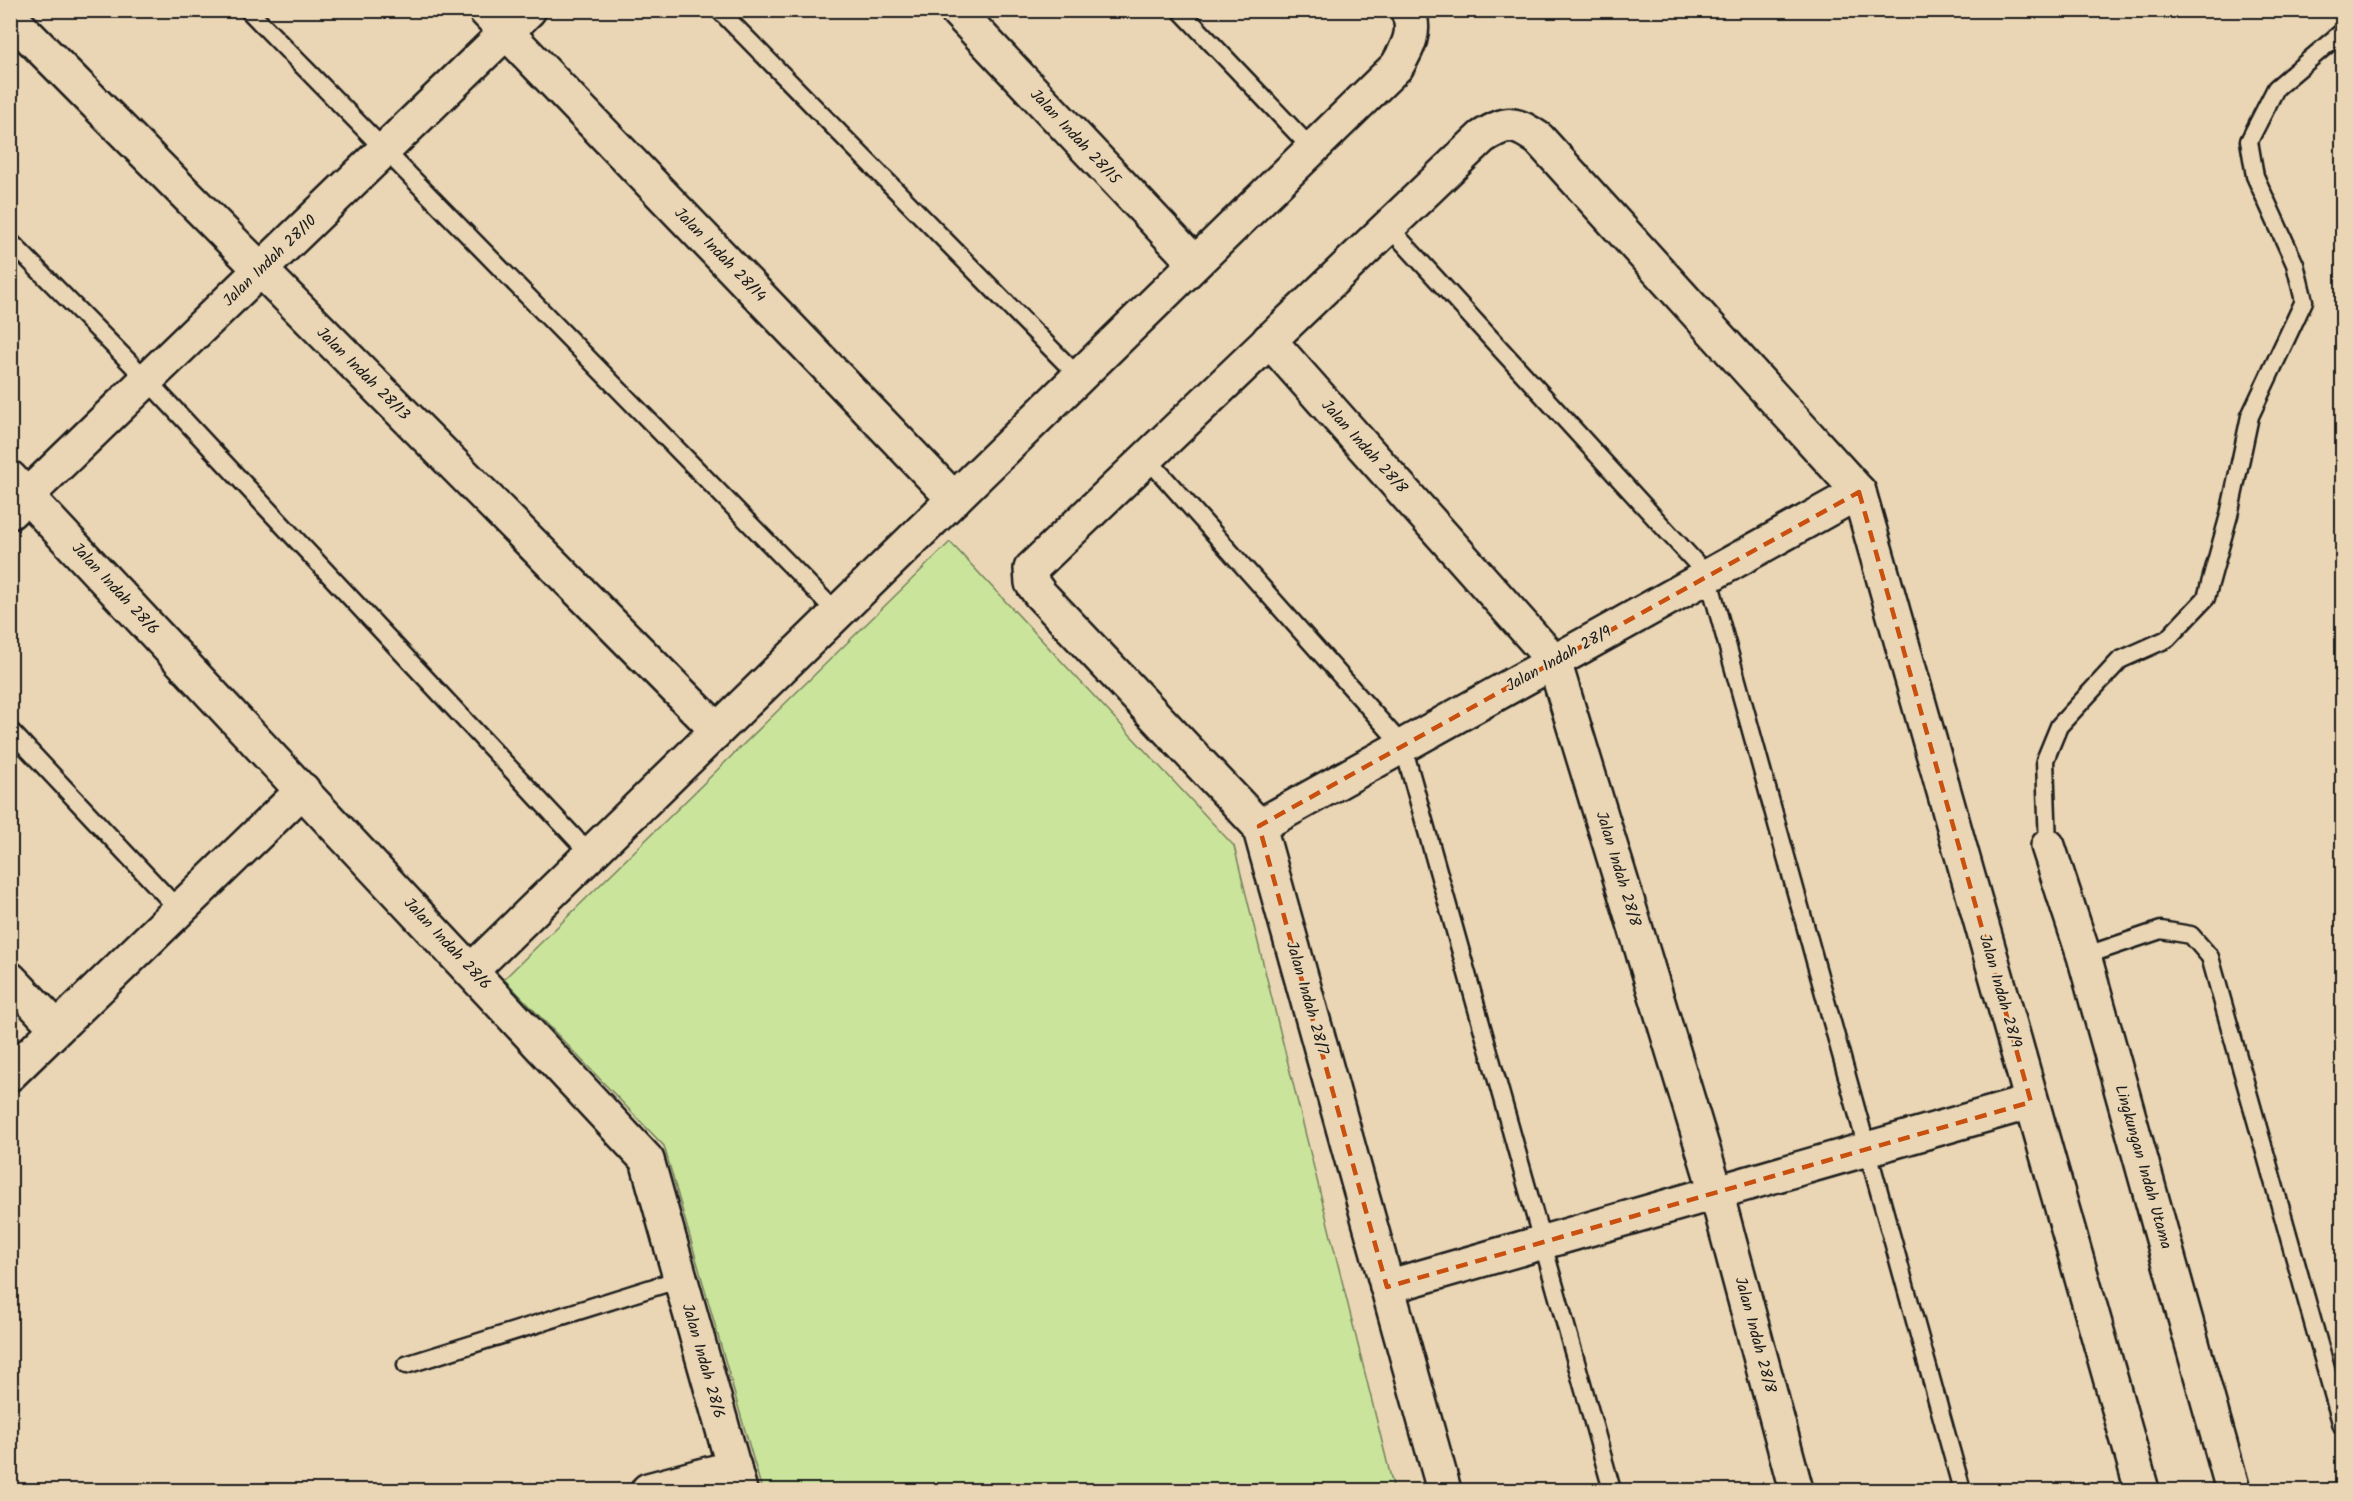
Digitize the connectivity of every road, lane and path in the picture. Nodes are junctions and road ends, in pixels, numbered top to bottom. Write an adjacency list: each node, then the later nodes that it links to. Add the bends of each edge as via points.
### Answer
1 (248, 10): 10 (lane)
2 (719, 10): 16 (lane)
3 (956, 10): 13 (street, Jalan Indah 28/15)
4 (1180, 10): 9 (lane)
5 (1410, 15): 9 (street, via 1409,45 1397,66)
6 (10, 17): 14 (street, Jalan Indah 28/13)
7 (507, 18): 10 (street, Jalan Indah 28/10); 21 (street, Jalan Indah 28/14)
8 (2343, 32): 30 (lane, via 2276,88 2249,141 2255,176 2295,264 2304,301 2250,416 2206,598 2167,639 2120,660 2059,726 2045,760)
9 (1312, 149): 13 (street)
10 (384, 151): 14 (street, Jalan Indah 28/10); 23 (lane)
11 (1389, 226): 15 (street); 19 (street, Jalan Indah 28/9, via 1482,137 1502,125 1520,126 1539,139); 22 (lane)
12 (10, 241): 17 (lane)
13 (1195, 263): 16 (street)
14 (260, 270): 17 (street, Jalan Indah 28/10); 26 (street, Jalan Indah 28/13)
15 (1269, 340): 18 (street); 24 (street, Jalan Indah 28/8)
16 (1079, 377): 21 (street)
17 (147, 380): 20 (street, Jalan Indah 28/10); 31 (lane)
18 (1146, 457): 27 (lane); 29 (street, Jalan Indah 28/7, via 1031,569 1032,583)
19 (1859, 492): 22 (street, Jalan Indah 28/9); 38 (street, Jalan Indah 28/9)
20 (16, 495): 28 (street, Jalan Indah 28/6)
21 (954, 499): 23 (street)
22 (1708, 576): 24 (street, Jalan Indah 28/9); 39 (lane)
23 (837, 613): 26 (street)
24 (1554, 661): 27 (street, Jalan Indah 28/9); 40 (street, Jalan Indah 28/8)
25 (10, 730): 32 (lane)
26 (717, 730): 31 (street)
27 (1403, 746): 29 (street, Jalan Indah 28/9); 41 (lane)
28 (303, 790): 32 (street); 34 (street, Jalan Indah 28/6)
29 (1259, 826): 43 (street, Jalan Indah 28/7)
30 (2048, 846): 33 (street, Lingkungan Indah Utama)
31 (590, 854): 34 (street)
32 (179, 910): 36 (street)
33 (2084, 956): 45 (lane, via 2161,930 2191,934 2210,957); 53 (street, Lingkungan Indah Utama)
34 (472, 970): 42 (street, Jalan Indah 28/6, via 647,1160)
35 (10, 979): 36 (street)
36 (57, 1028): 37 (street)
37 (10, 1074)
38 (2031, 1102): 39 (street); 52 (street, Jalan Indah 28/9)
39 (1867, 1149): 40 (street); 51 (lane)
40 (1716, 1192): 41 (street); 50 (street, Jalan Indah 28/8)
41 (1542, 1242): 43 (street); 49 (lane)
42 (680, 1279): 44 (lane); 46 (street, Jalan Indah 28/6)
43 (1387, 1287): 48 (street, Jalan Indah 28/7)
44 (406, 1365)
45 (2343, 1426)
46 (737, 1479): 47 (street)
47 (648, 1491)
48 (1444, 1491)
49 (1612, 1491)
50 (1796, 1491)
51 (1962, 1491)
52 (2142, 1491)
53 (2233, 1491)

